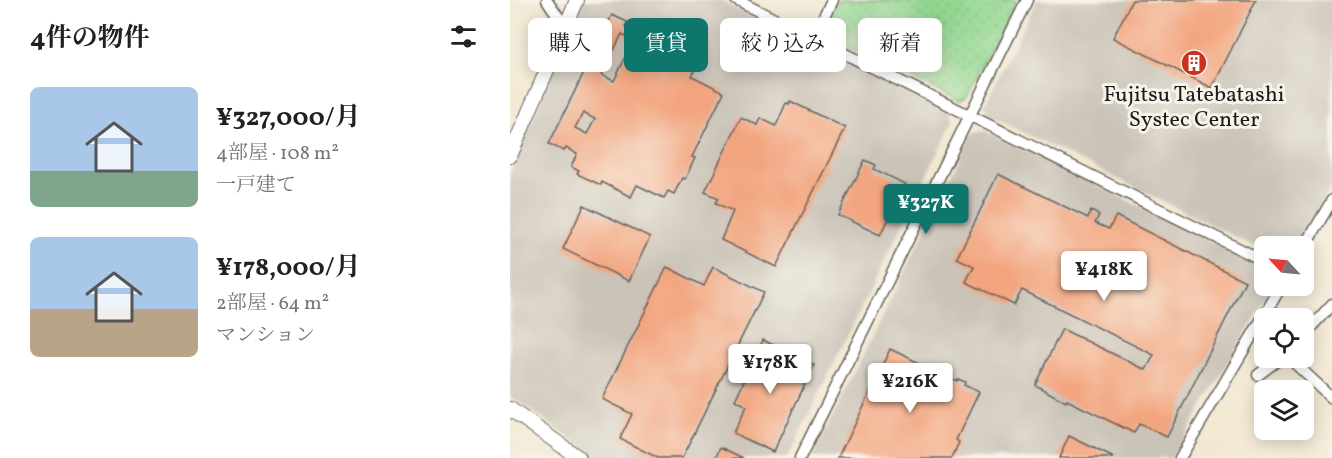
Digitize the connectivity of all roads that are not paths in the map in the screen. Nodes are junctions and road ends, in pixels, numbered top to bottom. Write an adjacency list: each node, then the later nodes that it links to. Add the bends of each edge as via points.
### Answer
1 (547, 0): 6 (street)
2 (577, 0): 7 (main road)
3 (736, 0): 8 (street)
4 (832, 0): 9 (street)
5 (1027, 0): 12 (street)
6 (559, 18)
7 (570, 18)
8 (772, 18)
9 (823, 18)
10 (846, 54): 12 (street)
11 (546, 72): 13 (main road)
12 (970, 115): 16 (street); 26 (street)
13 (510, 156)
14 (1332, 200): 15 (street)
15 (1311, 236)
16 (1254, 256)
17 (1332, 304): 18 (street)
18 (1314, 324)
19 (1254, 341): 27 (street)
20 (1267, 368): 22 (street)
21 (1300, 368): 23 (street)
22 (1258, 375)
23 (1332, 398)
24 (510, 409): 25 (main road)
25 (579, 458)
26 (800, 458)
27 (1180, 458)

